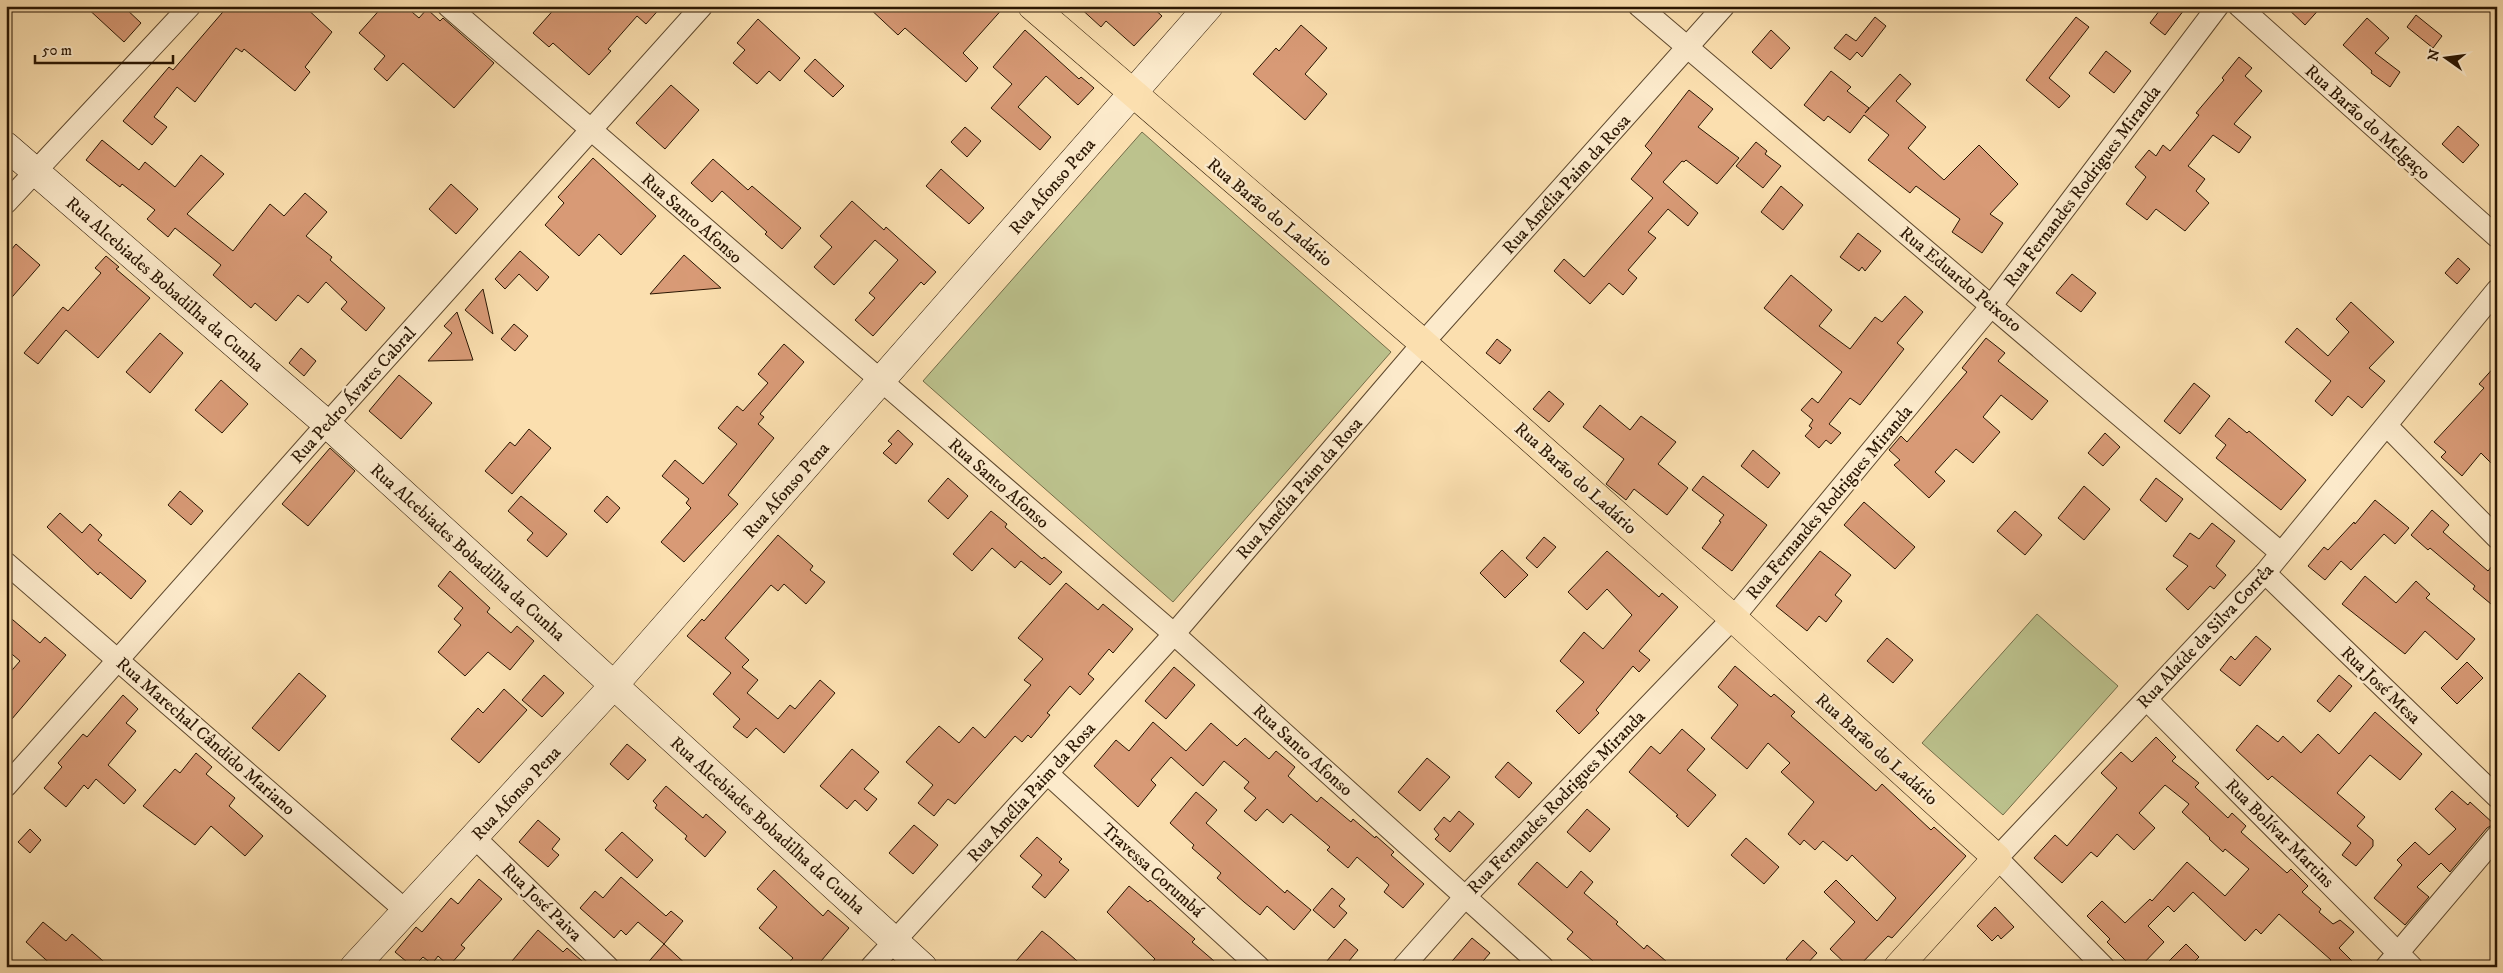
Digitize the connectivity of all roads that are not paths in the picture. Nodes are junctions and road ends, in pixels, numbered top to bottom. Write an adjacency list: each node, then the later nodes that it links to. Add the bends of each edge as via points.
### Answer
1 (190, 6): 14 (street)
2 (448, 6): 12 (street, Rua Santo Afonso)
3 (702, 6): 12 (street, Rua Pedro Ávares Cabral)
4 (1032, 6): 11 (main road, Rua Barão do Ladário)
5 (1209, 6): 11 (street, Rua Afonso Pena)
6 (1639, 6): 10 (street, Rua Eduardo Peixoto)
7 (1724, 6): 10 (street, Rua Amélia Paim da Rosa)
8 (2218, 6): 18 (street, Rua Fernandes Rodrigues Miranda)
9 (2239, 6): 16 (street, Rua Barão do Melgaço)
10 (1688, 48): 18 (street, Rua Eduardo Peixoto); 19 (street, Rua Amélia Paim da Rosa)
11 (1132, 95): 19 (main road, Rua Barão do Ladário); 20 (street, Rua Afonso Pena)
12 (591, 132): 20 (street, Rua Santo Afonso); 21 (street, Rua Pedro Ávares Cabral)
13 (6, 146): 14 (street, Rua Alcebiades Bobadilha da Cunha)
14 (33, 171): 15 (street); 21 (street, Rua Alcebiades Bobadilha da Cunha)
15 (6, 203)
16 (2497, 237)
17 (2496, 291): 22 (street, Rua Alaíde da Silva Corrêa)
18 (1992, 305): 24 (street, Rua Eduardo Peixoto); 27 (street, Rua Fernandes Rodrigues Miranda)
19 (1423, 343): 27 (main road, Rua Barão do Ladário); 28 (street, Rua Amélia Paim da Rosa)
20 (881, 381): 28 (street, Rua Santo Afonso); 30 (street, Rua Afonso Pena)
21 (327, 424): 29 (street, Rua Pedro Ávares Cabral); 30 (street, Rua Alcebiades Bobadilha da Cunha)
22 (2387, 426): 23 (street); 24 (street, Rua Alaíde da Silva Corrêa)
23 (2497, 538)
24 (2281, 553): 26 (street, Rua Alaíde da Silva Corrêa)
25 (6, 563): 29 (street, Rua Marechal Cândido Mariano)
26 (2264, 573): 31 (street, Rua Alaíde da Silva Corrêa); 34 (street, Rua José Mesa)
27 (1733, 618): 37 (main road, Rua Barão do Ladário); 38 (street, Rua Fernandes Rodrigues Miranda)
28 (1174, 634): 32 (street, Rua Amélia Paim da Rosa); 38 (street, Rua Santo Afonso)
29 (120, 660): 33 (street, Rua Pedro Ávares Cabral); 39 (street, Rua Marechal Cândido Mariano)
30 (614, 685): 36 (street, Rua Afonso Pena); 40 (street, Rua Alcebiades Bobadilha da Cunha)
31 (2147, 700): 37 (street, Rua Alaíde da Silva Corrêa); 41 (street, Rua Bolívar Martins)
32 (1048, 774): 40 (street, Rua Amélia Paim da Rosa); 46 (street, Travessa Corumbá)
33 (6, 786)
34 (2497, 797)
35 (2497, 836): 41 (street)
36 (475, 838): 39 (street, Rua Afonso Pena); 43 (street, Rua José Paiva)
37 (1997, 858): 49 (main road, Rua Alaíde da Silva Corrêa); 50 (street, Rua Barão do Ladário)
38 (1465, 897): 47 (street, Rua Fernandes Rodrigues Miranda); 48 (street, Rua Santo Afonso)
39 (405, 910): 42 (street, Rua Afonso Pena)
40 (896, 942): 44 (street, Rua Amélia Paim da Rosa); 45 (street, Rua Alcebiades Bobadilha da Cunha)
41 (2399, 962)
42 (354, 967)
43 (608, 967)
44 (871, 967)
45 (923, 967)
46 (1259, 967)
47 (1403, 967)
48 (1544, 967)
49 (1898, 967)
50 (2104, 967)

